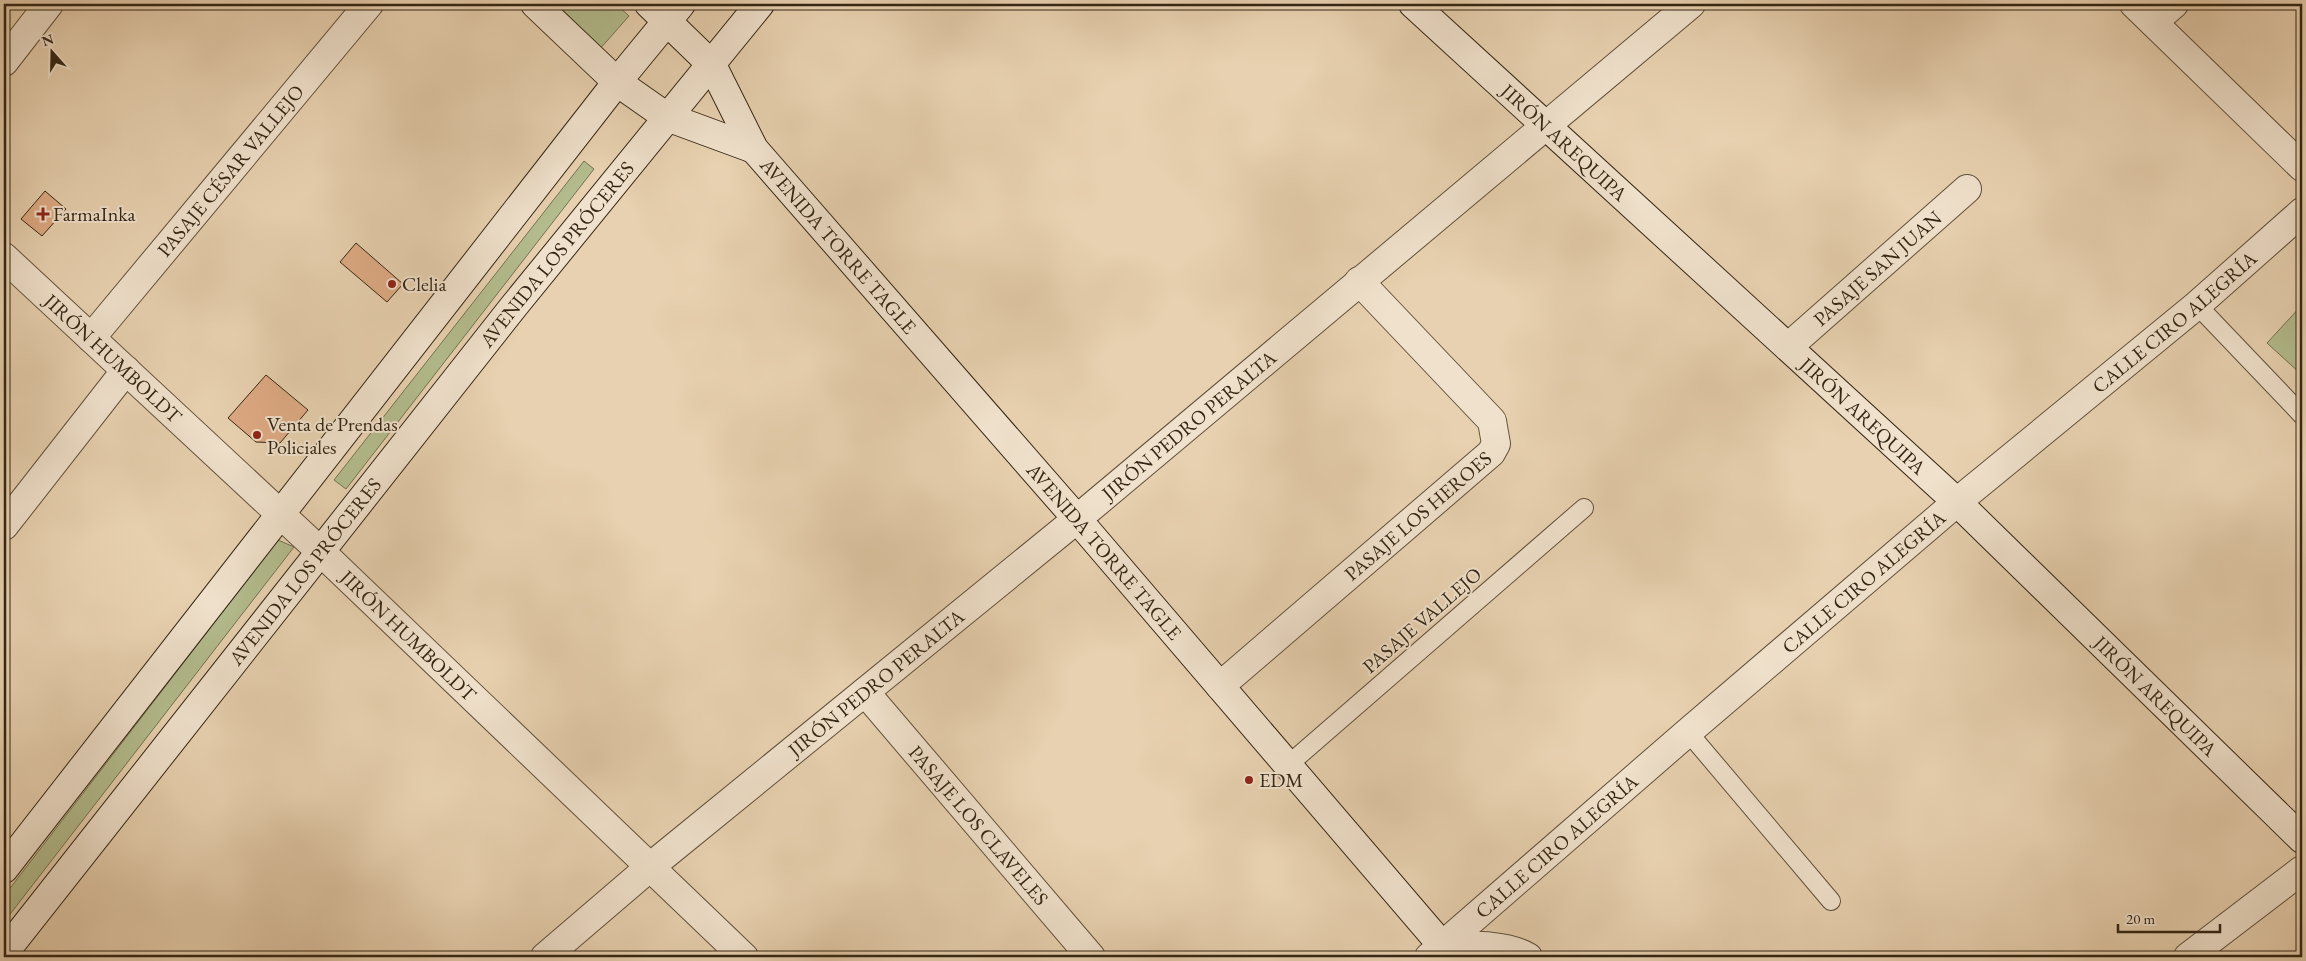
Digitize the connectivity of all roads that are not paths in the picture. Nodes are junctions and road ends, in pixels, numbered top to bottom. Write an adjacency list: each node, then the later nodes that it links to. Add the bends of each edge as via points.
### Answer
1 (369, 4): 23 (street, PASAJE CÉSAR VALLEJO)
2 (535, 4): 13 (street, AVENIDA TORRE TAGLE)
3 (760, 4): 12 (street, AVENIDA LOS PRÓCERES)
4 (1413, 4): 15 (street, JIRÓN AREQUIPA)
5 (1691, 4): 15 (street, JIRÓN PEDRO PERALTA)
6 (2134, 4): 10 (street)
7 (2174, 4): 10 (street)
8 (39, 8): 11 (street)
9 (666, 9): 12 (street, AVENIDA TORRE TAGLE); 13 (street)
10 (2153, 22): 17 (street)
11 (4, 62)
12 (712, 65): 14 (street, AVENIDA LOS PRÓCERES); 16 (street, AVENIDA TORRE TAGLE)
13 (617, 82): 14 (street, AVENIDA TORRE TAGLE); 29 (street)
14 (667, 117): 16 (street, AVENIDA TORRE TAGLE); 32 (street, AVENIDA LOS PRÓCERES)
15 (1545, 125): 21 (street, JIRÓN PEDRO PERALTA); 24 (street, JIRÓN AREQUIPA)
16 (754, 149): 30 (street, AVENIDA TORRE TAGLE)
17 (2302, 168)
18 (1967, 189): 24 (street, PASAJE SAN JUAN)
19 (2302, 212): 22 (street, CALLE CIRO ALEGRÍA)
20 (4, 257): 23 (street, JIRÓN HUMBOLDT)
21 (1359, 281): 30 (street, JIRÓN PEDRO PERALTA); 33 (street, PASAJE LOS HEROES, via 1492,421 1496,444 1491,453)
22 (2197, 305): 26 (lane); 27 (street, CALLE CIRO ALEGRÍA)
23 (91, 338): 25 (street, JIRÓN HUMBOLDT)
24 (1788, 347): 27 (street, JIRÓN AREQUIPA)
25 (126, 370): 29 (street, JIRÓN HUMBOLDT); 31 (street)
26 (2302, 415)
27 (1957, 502): 35 (street, CALLE CIRO ALEGRÍA); 37 (street, JIRÓN AREQUIPA)
28 (1584, 508): 36 (lane, PASAJE VALLEJO)
29 (281, 514): 32 (street, JIRÓN HUMBOLDT); 39 (street)
30 (1077, 519): 33 (street, AVENIDA TORRE TAGLE); 34 (street, JIRÓN PEDRO PERALTA)
31 (4, 526)
32 (320, 551): 38 (street, JIRÓN HUMBOLDT); 42 (street, AVENIDA LOS PRÓCERES)
33 (1220, 686): 36 (street, AVENIDA TORRE TAGLE)
34 (865, 692): 38 (street, JIRÓN PEDRO PERALTA); 46 (street, PASAJE LOS CLAVELES)
35 (1688, 732): 41 (lane); 43 (street, CALLE CIRO ALEGRÍA)
36 (1288, 765): 43 (street, AVENIDA TORRE TAGLE)
37 (2302, 839)
38 (650, 867): 44 (street, JIRÓN PEDRO PERALTA); 45 (street, JIRÓN HUMBOLDT)
39 (4, 869)
40 (2302, 870): 48 (street)
41 (1830, 901)
42 (4, 953)
43 (1441, 953): 47 (street, via 1478,946)
44 (544, 957)
45 (744, 957)
46 (1092, 957)
47 (1528, 957)
48 (2188, 957)

